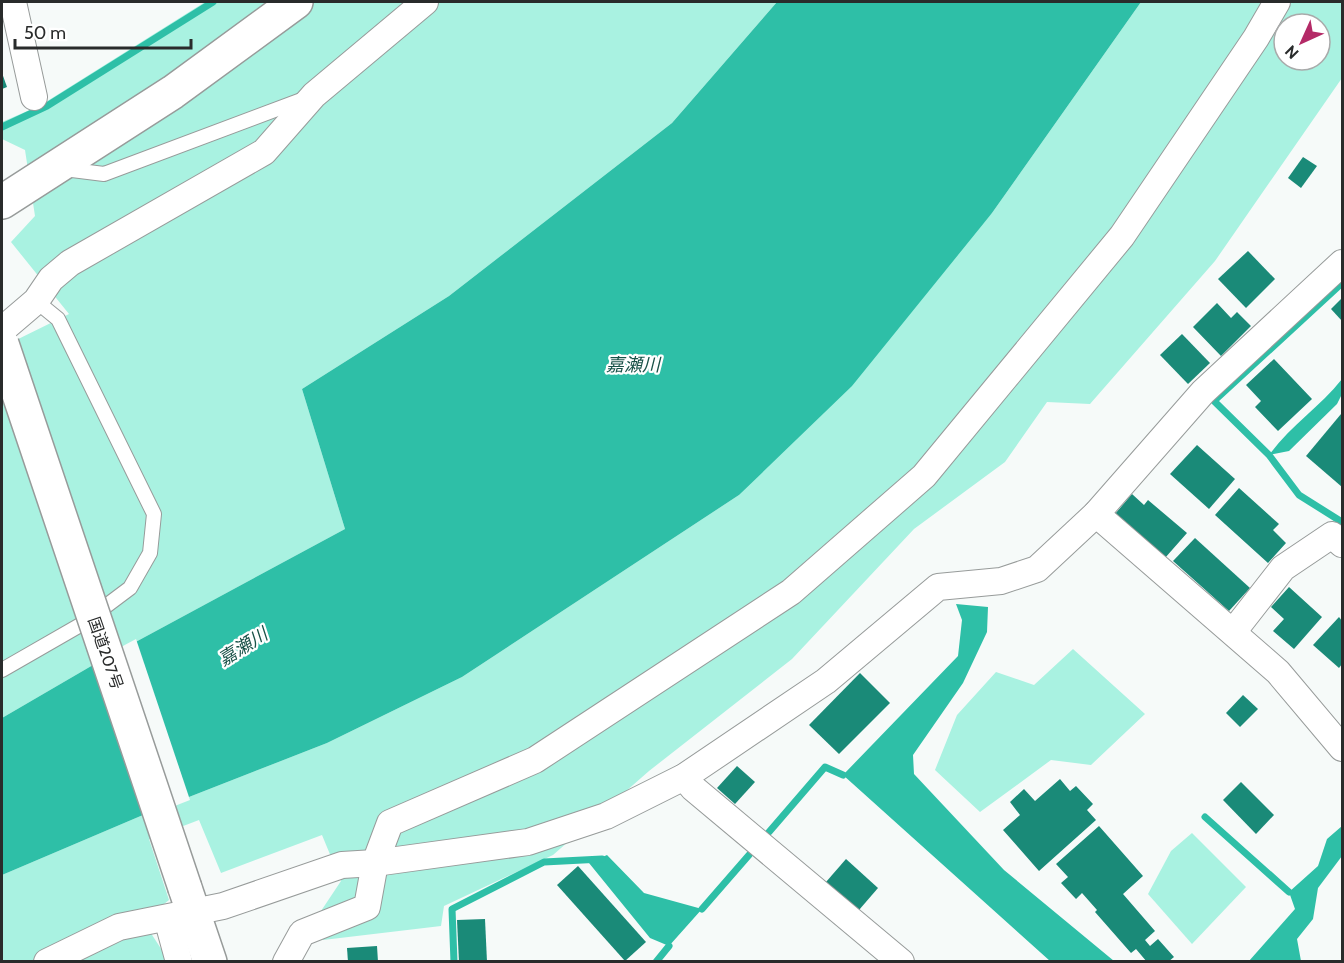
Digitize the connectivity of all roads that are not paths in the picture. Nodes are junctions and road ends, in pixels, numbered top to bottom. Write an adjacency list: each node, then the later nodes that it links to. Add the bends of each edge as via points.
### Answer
1 (13, 2): 6 (street)
2 (296, 2): 7 (main road, via 173,92)
3 (425, 2): 5 (street)
4 (1277, 2): 19 (street, via 1122,236 924,476 791,592 535,760 390,823)
5 (314, 95): 7 (lane, via 104,174); 10 (street, via 264,152 70,263 51,279)
6 (34, 97)
7 (55, 167): 8 (main road)
8 (2, 202)
9 (1342, 263): 13 (street, via 1203,392)
10 (36, 302): 11 (street); 16 (lane, via 58,320 154,514 150,553 130,588 82,624)
11 (2, 330)
12 (2, 344): 20 (main road, 国道207号, bridge)
13 (1096, 514): 15 (street); 18 (street, via 1037,569 1001,581 938,586 826,681)
14 (1342, 544): 15 (street, via 1332,535 1283,568)
15 (1233, 633): 17 (street, via 1278,672)
16 (2, 670)
17 (1342, 748)
18 (684, 777): 19 (street, via 606,816 528,842); 25 (street)
19 (375, 863): 20 (street, via 342,865 223,906); 24 (street, via 368,907 302,933)
20 (182, 906): 21 (street, via 118,927); 22 (street); 23 (main road, 国道207号)
21 (47, 962)
22 (179, 962)
23 (210, 962)
24 (286, 962)
25 (901, 962)

